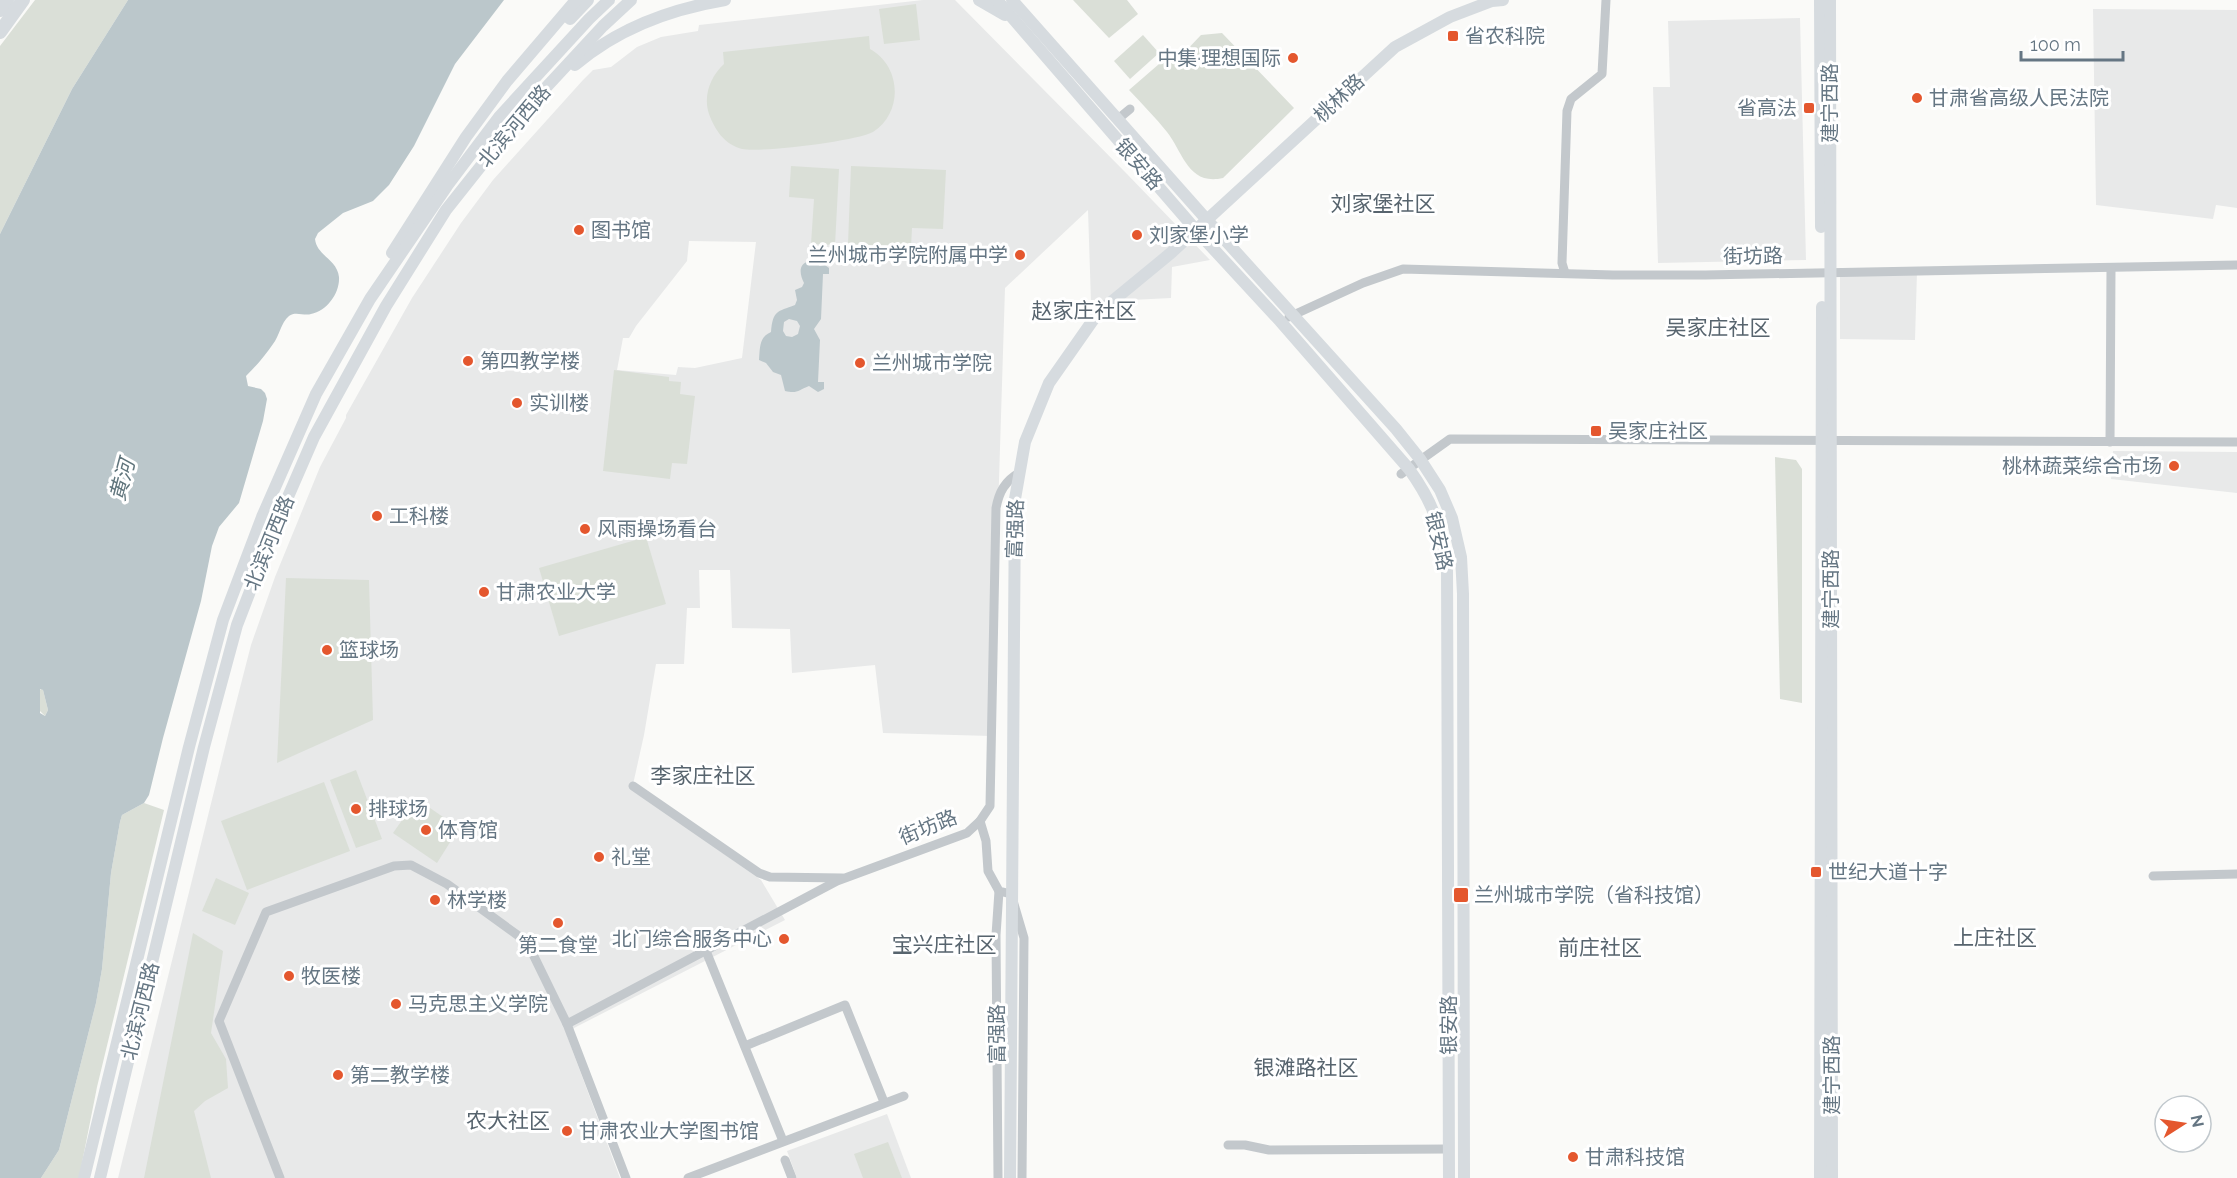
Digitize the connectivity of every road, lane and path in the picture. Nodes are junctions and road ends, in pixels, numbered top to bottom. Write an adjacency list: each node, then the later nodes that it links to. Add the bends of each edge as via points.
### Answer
1 (7, 0): 16 (highway)
2 (23, 0): 18 (highway)
3 (576, 0): 33 (main road, via 507,81 436,184 352,317)
4 (588, 0): 23 (main road, via 527,67 471,143)
5 (609, 0): 23 (main road, 北滨河西路, via 499,117)
6 (631, 0): 20 (main road, 北滨河西路)
7 (725, 0): 20 (main road, via 649,21 615,36 589,53)
8 (979, 0): 17 (main road)
9 (997, 0): 17 (main road, 银安路)
10 (1012, 0): 19 (main road)
11 (1021, 0): 19 (main road)
12 (1503, 0): 25 (main road, 桃林路, via 1450,17 1395,47)
13 (1606, 0): 30 (street, via 1602,74 1571,99 1567,111)
14 (1821, 0): 29 (main road, 建宁西路)
15 (1830, 0): 29 (main road, 建宁西路)
16 (0, 10)
17 (1017, 21): 26 (main road, 银安路)
18 (0, 32)
19 (1046, 37): 22 (main road, 银安路)
20 (527, 108): 24 (main road, 北滨河西路)
21 (1130, 109): 22 (street)
22 (1118, 119): 25 (main road, 银安路)
23 (443, 191): 24 (main road); 33 (main road, 北滨河西路, via 370,299)
24 (451, 204): 43 (main road, 北滨河西路, via 386,306 314,437 274,529 237,625)
25 (1207, 220): 26 (main road, 桃林路); 31 (main road, 银安路)
26 (1195, 229): 32 (main road, 银安路); 39 (main road, 富强路, via 1098,314 1049,382 1025,442)
27 (2237, 265): 28 (street, 街坊路)
28 (2111, 268): 29 (street, 街坊路); 35 (street)
29 (1826, 272): 30 (street, 街坊路); 34 (main road, 建宁西路)
30 (1564, 273): 31 (street, 街坊路, via 1402,269)
31 (1293, 315): 32 (street, 街坊路); 37 (main road, 银安路)
32 (1280, 321): 38 (main road, 银安路)
33 (316, 394): 41 (main road, 北滨河西路, via 262,517 224,620)
34 (1826, 440): 35 (street); 37 (street, via 1450,439); 68 (main road, 建宁西路); 69 (main road, 建宁西路)
35 (2110, 442): 36 (street)
36 (2237, 442)
37 (1420, 459): 38 (street); 67 (main road, 银安路, via 1447,504 1461,557)
38 (1405, 471): 55 (main road, 银安路, via 1427,495 1440,527 1447,565)
39 (1019, 473): 42 (street, 街坊路, via 1004,485 996,508 990,806); 47 (main road, 富强路, via 1015,499)
40 (633, 786): 46 (street, via 759,873 770,877)
41 (171, 819): 43 (main road); 57 (main road, 北滨河西路)
42 (980, 821): 46 (street, 街坊路, via 967,833); 47 (street, via 988,871)
43 (187, 824): 58 (main road, 北滨河西路)
44 (2237, 874): 45 (street)
45 (2153, 876)
46 (844, 878): 48 (street, 街坊路)
47 (1005, 893): 63 (street, 富强路, via 996,935); 64 (main road, 富强路); 65 (street, 富强路, via 1024,938)
48 (706, 951): 49 (street, 街坊路); 50 (street)
49 (567, 1024): 59 (street, via 527,942 447,884 411,866 394,866 266,912 219,1021); 60 (street)
50 (745, 1046): 52 (street, via 845,1005); 53 (street)
51 (904, 1096): 52 (street)
52 (884, 1102): 53 (street)
53 (783, 1141): 61 (street)
54 (1228, 1145): 55 (street, via 1269,1150)
55 (1449, 1149): 66 (main road, 银安路)
56 (785, 1160): 62 (street)
57 (84, 1178)
58 (100, 1178)
59 (280, 1178)
60 (626, 1178)
61 (688, 1178)
62 (792, 1178)
63 (998, 1178)
64 (1010, 1178)
65 (1023, 1178)
66 (1449, 1178)
67 (1464, 1178)
68 (1820, 1178)
69 (1832, 1178)

